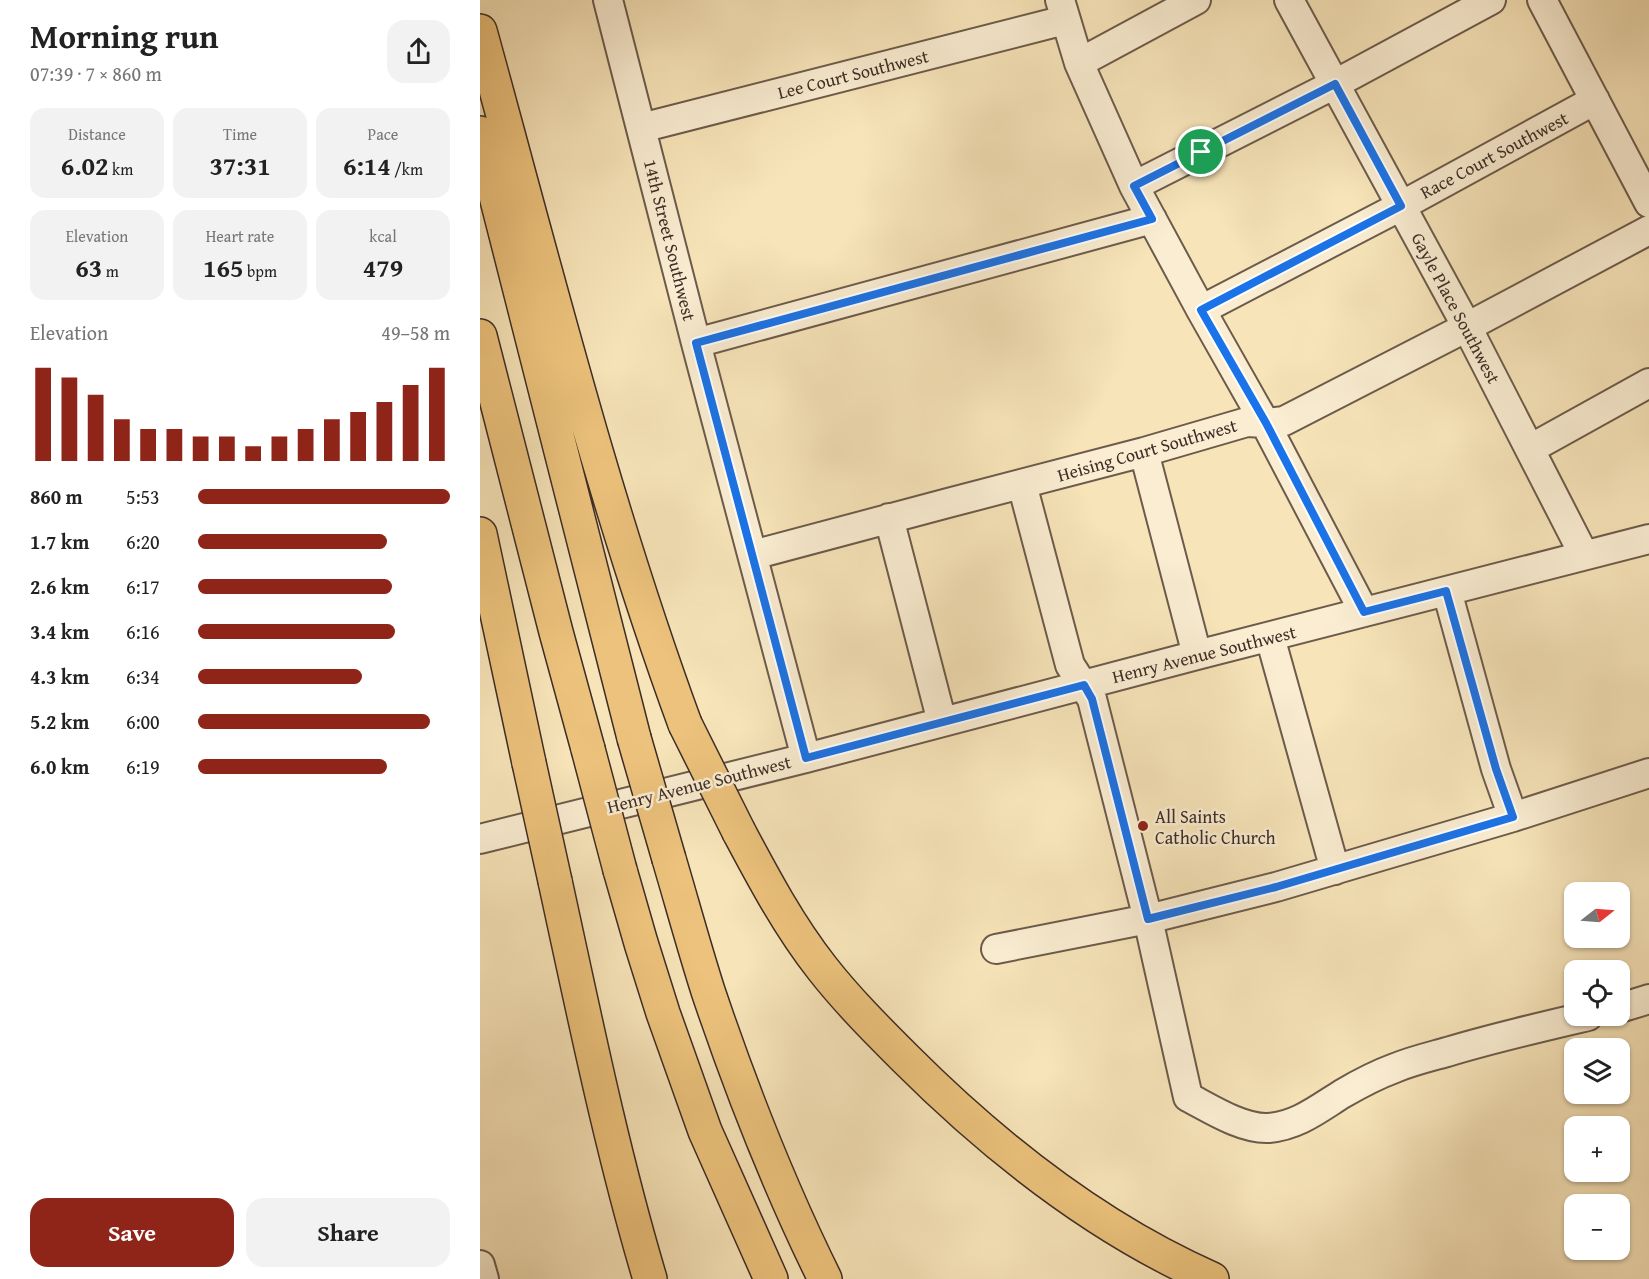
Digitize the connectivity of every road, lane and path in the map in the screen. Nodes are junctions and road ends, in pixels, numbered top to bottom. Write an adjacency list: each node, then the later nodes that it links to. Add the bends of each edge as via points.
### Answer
1 (608, 0): 11 (street, 14th Street Southwest)
2 (1196, 0): 8 (street)
3 (1289, 0): 9 (street, Gayle Place Southwest)
4 (1491, 0): 9 (street)
5 (1549, 2): 10 (street)
6 (1063, 10): 8 (street); 11 (street, Lee Court Southwest)
7 (480, 31): 55 (highway, bridge, via 640,595 685,724 762,876 822,968 861,1014 975,1125 1061,1192 1152,1249)
8 (1078, 63): 13 (street)
9 (1335, 84): 13 (street); 15 (street, Gayle Place Southwest)
10 (1595, 100): 14 (street); 15 (street, Race Court Southwest)
11 (641, 128): 21 (street, 14th Street Southwest)
12 (480, 133): 54 (highway, bridge, via 634,738 708,989 773,1164)
13 (1134, 186): 16 (street)
14 (1649, 203)
15 (1401, 206): 18 (street, Race Court Southwest); 19 (street, Gayle Place Southwest)
16 (1152, 219): 18 (street); 21 (street)
17 (1649, 230): 19 (street, Heising Court Southwest)
18 (1201, 310): 23 (street)
19 (1467, 327): 23 (street, Heising Court Southwest, via 1284,421); 24 (street, Gayle Place Southwest)
20 (480, 336): 53 (highway, bridge, via 641,943 705,1131)
21 (696, 343): 30 (street, 14th Street Southwest)
22 (1649, 383): 24 (street)
23 (1266, 423): 25 (street, Heising Court Southwest, via 1247,422); 33 (street)
24 (1530, 449): 31 (street, Gayle Place Southwest)
25 (1144, 452): 26 (street, Heising Court Southwest); 35 (street)
26 (1022, 484): 27 (street, Heising Court Southwest); 36 (street, via 1070,665)
27 (889, 518): 30 (street, Heising Court Southwest); 37 (street)
28 (480, 534): 48 (highway, bridge)
29 (1649, 539): 31 (street, Henry Avenue Southwest)
30 (753, 555): 38 (street, 14th Street Southwest)
31 (1584, 555): 32 (street, Henry Avenue Southwest)
32 (1446, 591): 33 (street, Henry Avenue Southwest); 40 (street)
33 (1364, 612): 34 (street, Henry Avenue Southwest)
34 (1270, 637): 35 (street, Henry Avenue Southwest); 42 (street)
35 (1197, 655): 36 (street, Henry Avenue Southwest)
36 (1084, 685): 37 (street, Henry Avenue Southwest); 43 (street, via 1092,699)
37 (942, 722): 38 (street, Henry Avenue Southwest)
38 (806, 758): 41 (street, Henry Avenue Southwest)
39 (1649, 773): 40 (street)
40 (1513, 817): 42 (street)
41 (480, 839)
42 (1335, 870): 43 (street)
43 (1148, 919): 44 (street); 47 (street, via 1188,1097 1254,1127 1298,1121 1396,1067)
44 (996, 949)
45 (1649, 999): 46 (street)
46 (1630, 1005)
47 (1564, 1022)
48 (633, 1223): 51 (highway); 52 (highway)
49 (480, 1265): 50 (street)
50 (484, 1279)
51 (642, 1279)
52 (650, 1279)
53 (771, 1279)
54 (825, 1279)
55 (1212, 1279)

